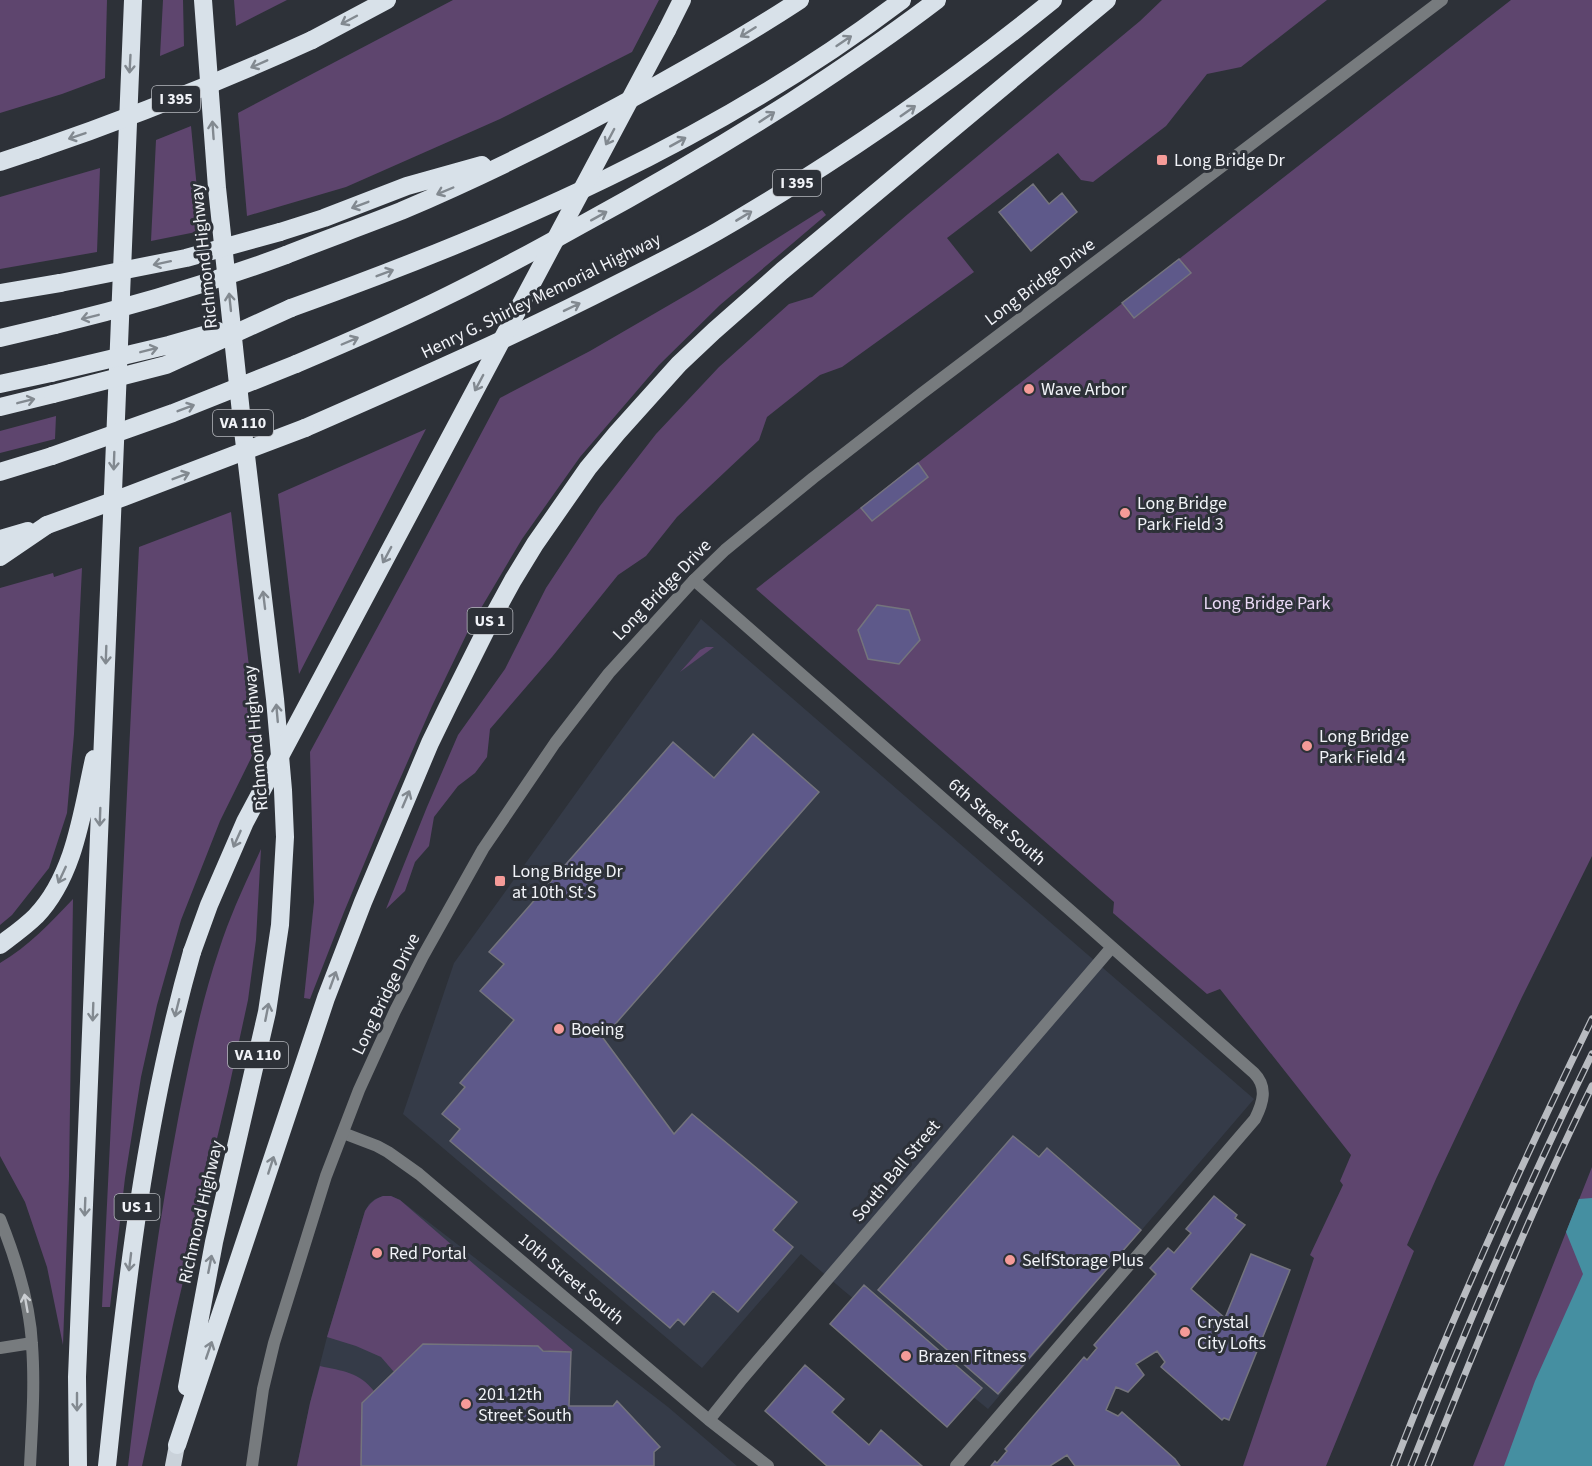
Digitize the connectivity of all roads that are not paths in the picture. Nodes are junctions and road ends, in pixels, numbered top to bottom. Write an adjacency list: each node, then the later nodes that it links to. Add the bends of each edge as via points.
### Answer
1 (133, 0): 25 (highway, one-way to 25)
2 (203, 0): 33 (highway, Richmond Highway / VA 110, one-way to 2, via 214,1242 267,1012 280,925 284,848 276,699 219,200)
3 (387, 0): 12 (highway, I 395, one-way to 12, bridge, via 312,40 197,90)
4 (682, 0): 36 (highway, US 1, one-way to 36, bridge, via 245,822 209,905 181,990 160,1077 124,1305)
5 (800, 0): 11 (highway, one-way to 11, via 677,74)
6 (902, 0): 16 (highway, one-way to 6, via 468,240 656,154 783,81)
7 (937, 0): 20 (highway, one-way to 7, bridge, via 172,414 450,295 698,160 806,92)
8 (1053, 0): 21 (highway, Henry G. Shirley Memorial Highway / I 395, one-way to 8, bridge, via 305,428 519,333 634,276 716,232 889,124)
9 (1107, 0): 33 (highway, US 1, one-way to 9, via 326,998 363,903 449,704 535,544 617,433 714,331)
10 (1442, 0): 24 (street, Long Bridge Drive, via 813,478)
11 (536, 149): 15 (highway, one-way to 15, bridge, via 407,186 280,232 186,258); 17 (highway, one-way to 17, bridge, via 400,211 286,255 115,311)
12 (36, 150): 13 (highway); 14 (highway, I 395)
13 (0, 154)
14 (0, 162)
15 (0, 293)
16 (291, 308): 18 (highway, one-way to 16, bridge, via 169,345); 19 (highway, one-way to 16, bridge, via 166,365)
17 (0, 338)
18 (0, 384)
19 (0, 407)
20 (0, 472)
21 (47, 525): 22 (highway, Henry G. Shirley Memorial Highway / I 395); 23 (highway)
22 (0, 539)
23 (0, 557)
24 (694, 580): 27 (street, 6th Street South); 28 (street, Long Bridge Drive, via 609,673 555,743 483,849 395,1011)
25 (104, 717): 26 (highway, one-way to 26, via 78,831 62,877 37,915); 35 (highway, one-way to 35, via 77,1377)
26 (0, 945)
27 (1112, 947): 32 (street, South Ball Street); 40 (street, 6th Street South, via 1254,1073 1262,1085 1261,1107)
28 (343, 1134): 32 (street, 10th Street South, via 377,1146 419,1174); 38 (street, Long Bridge Drive, via 274,1343)
29 (0, 1219): 30 (street, one-way to 29, via 25,1295)
30 (32, 1343): 31 (street); 34 (street)
31 (0, 1348)
32 (709, 1420): 39 (street, 10th Street South)
33 (177, 1445): 37 (highway, Richmond Highway / US 1)
34 (30, 1466)
35 (78, 1466)
36 (107, 1466)
37 (173, 1466)
38 (252, 1466)
39 (768, 1466)
40 (956, 1466)

